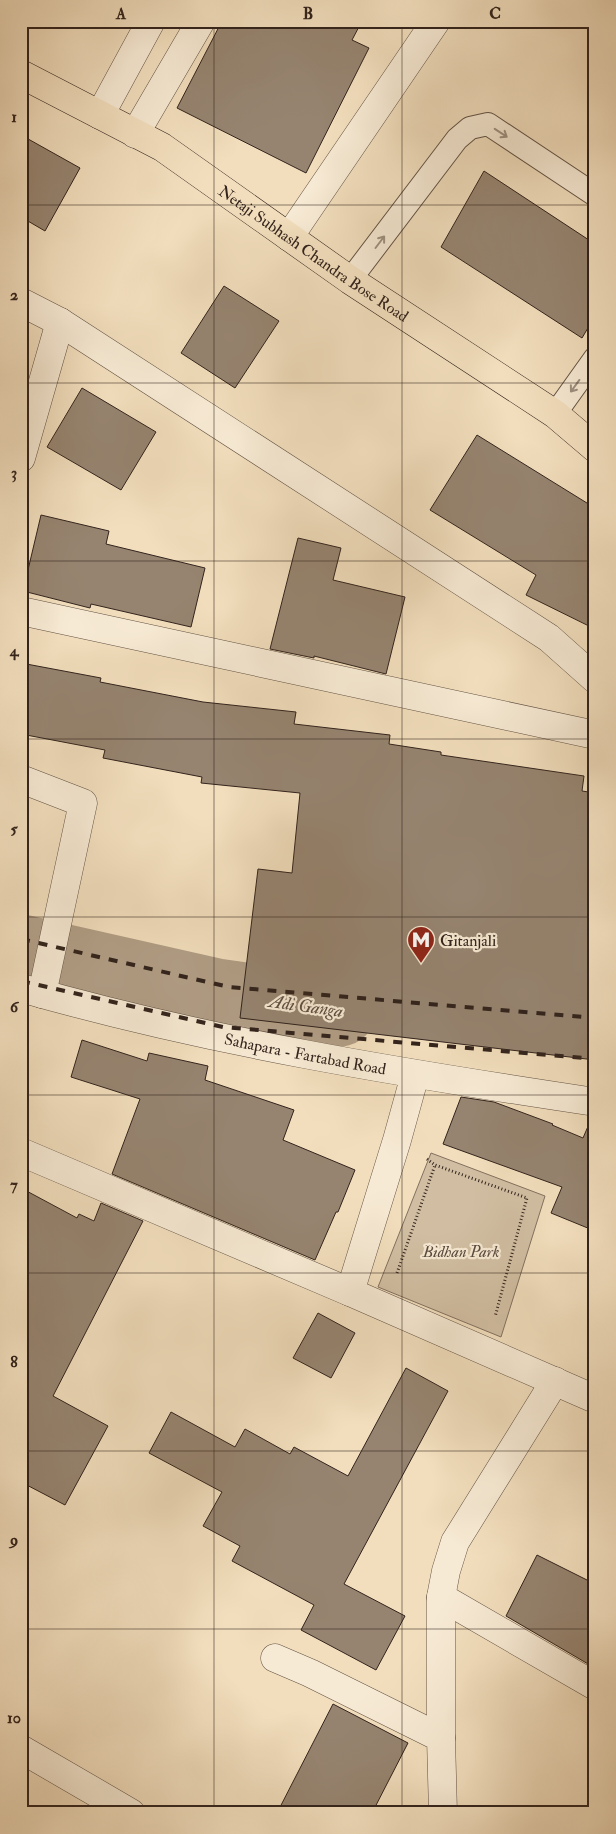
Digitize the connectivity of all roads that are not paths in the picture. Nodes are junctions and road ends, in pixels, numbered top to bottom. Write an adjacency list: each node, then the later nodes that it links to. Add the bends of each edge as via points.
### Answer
1 (150, 21): 5 (street)
2 (201, 21): 6 (street)
3 (436, 21): 8 (street)
4 (21, 74): 5 (main road, Netaji Subhash Chandra Bose Road)
5 (100, 115): 6 (main road, Netaji Subhash Chandra Bose Road)
6 (135, 134): 8 (main road, Netaji Subhash Chandra Bose Road, via 162,148)
7 (595, 195): 9 (lane, one-way to 7, via 458,139 470,128 488,124)
8 (289, 237): 9 (main road, Netaji Subhash Chandra Bose Road)
9 (350, 280): 13 (main road, Netaji Subhash Chandra Bose Road)
10 (21, 302): 11 (street)
11 (60, 322): 15 (street); 17 (street, via 549,638)
12 (595, 358): 13 (lane, one-way to 13)
13 (555, 414): 14 (main road, Netaji Subhash Chandra Bose Road)
14 (595, 448)
15 (21, 458)
16 (21, 611): 18 (street)
17 (595, 679)
18 (595, 735)
19 (21, 779): 20 (street, via 83,803 49,956)
20 (32, 991): 21 (street, Sahapara - Fartabad Road, via 183,1030)
21 (415, 1074): 22 (street, Sahapara - Fartabad Road); 24 (street)
22 (595, 1102)
23 (21, 1152): 24 (street)
24 (350, 1292): 25 (street)
25 (555, 1381): 26 (street); 27 (street, via 455,1542)
26 (595, 1398)
27 (441, 1597): 29 (street); 30 (street)
28 (275, 1658): 30 (street)
29 (595, 1686)
30 (442, 1738): 33 (street)
31 (21, 1749): 32 (street)
32 (130, 1813)
33 (443, 1813)

